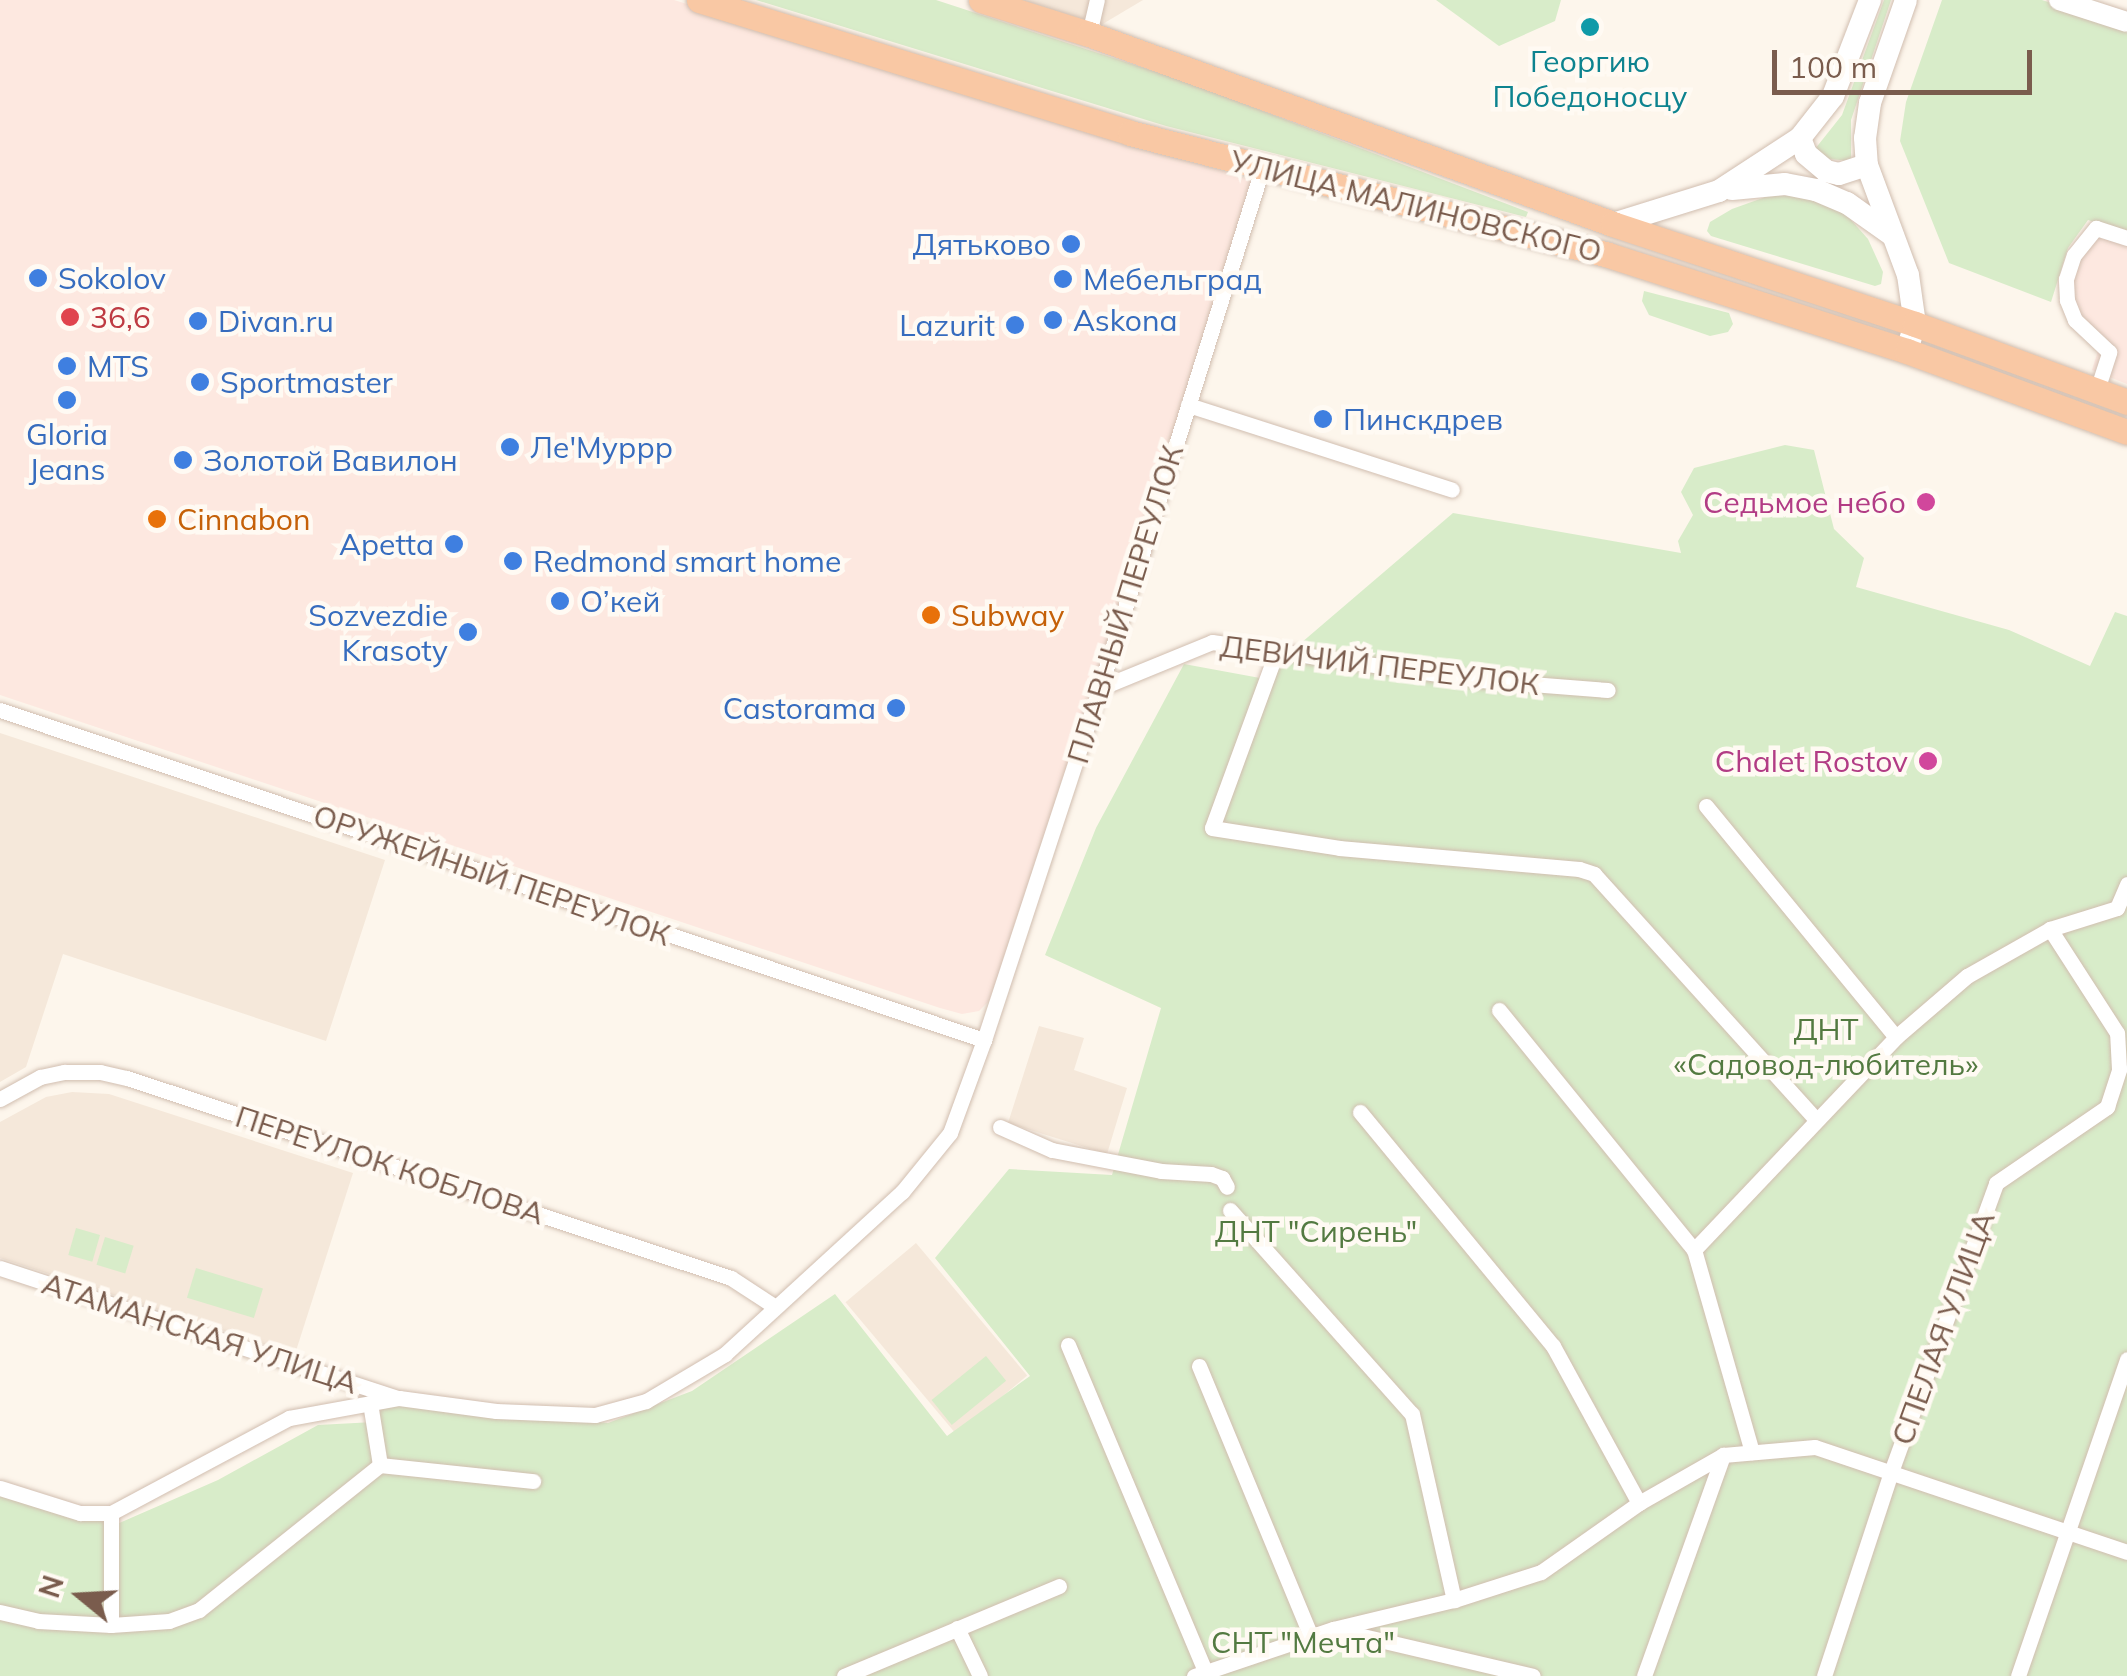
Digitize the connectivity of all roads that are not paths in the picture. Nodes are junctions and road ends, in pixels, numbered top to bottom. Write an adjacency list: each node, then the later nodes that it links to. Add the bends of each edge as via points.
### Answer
1 (700, 0): 11 (highway, УЛИЦА МАЛИНОВСКОГО, via 999,95)
2 (981, 0): 8 (highway, УЛИЦА МАЛИНОВСКОГО)
3 (1097, 0): 8 (street)
4 (1870, 0): 9 (main road, via 1833,96)
5 (1906, 0): 10 (main road, via 1870,103)
6 (2059, 0): 7 (street)
7 (2127, 22)
8 (1090, 34): 13 (highway, УЛИЦА МАЛИНОВСКОГО)
9 (1800, 138): 10 (main road, via 1826,172); 12 (main road)
10 (1866, 165): 14 (main road)
11 (1263, 166): 17 (highway, УЛИЦА МАЛИНОВСКОГО, via 1608,255); 20 (street, ПЛАВНЫЙ ПЕРЕУЛОК)
12 (1719, 191): 13 (main road); 14 (main road, via 1786,184 1816,190)
13 (1613, 224): 16 (highway, УЛИЦА МАЛИНОВСКОГО)
14 (1894, 237): 16 (main road)
15 (2127, 238): 18 (street, via 2096,228 2074,255 2066,279 2075,320 2109,352)
16 (1915, 324): 17 (main road); 18 (highway, УЛИЦА МАЛИНОВСКОГО)
17 (1907, 352): 21 (highway, УЛИЦА МАЛИНОВСКОГО)
18 (2097, 390): 19 (highway, УЛИЦА МАЛИНОВСКОГО)
19 (2127, 402)
20 (1188, 404): 22 (street); 24 (street, ПЛАВНЫЙ ПЕРЕУЛОК)
21 (2127, 432)
22 (1452, 490)
23 (1276, 653): 24 (street, ДЕВИЧИЙ ПЕРЕУЛОК, via 1212,642); 25 (street, ДЕВИЧИЙ ПЕРЕУЛОК); 36 (street, via 1212,828 1594,874)
24 (1100, 688): 33 (street, ПЛАВНЫЙ ПЕРЕУЛОК)
25 (1608, 690)
26 (0, 710): 33 (street, ОРУЖЕЙНЫЙ ПЕРЕУЛОК)
27 (1706, 806): 32 (street)
28 (2127, 884): 29 (street)
29 (2122, 911): 30 (street)
30 (2050, 929): 32 (street, via 1967,976); 51 (street, СПЕЛАЯ УЛИЦА, via 2118,1033 2120,1069 2106,1107 1996,1183)
31 (1499, 1010): 40 (street)
32 (1896, 1037): 36 (street)
33 (984, 1040): 42 (street, ПЛАВНЫЙ ПЕРЕУЛОК, via 950,1133 902,1192)
34 (0, 1099): 42 (street, ПЕРЕУЛОК КОБЛОВА, via 64,1072 127,1078 731,1278)
35 (1360, 1112): 54 (street, via 1553,1346)
36 (1816, 1120): 40 (street)
37 (1000, 1127): 38 (street, via 1052,1150 1162,1172 1210,1174)
38 (1227, 1187)
39 (1230, 1210): 59 (street, via 1412,1414)
40 (1694, 1250): 48 (street)
41 (0, 1268): 46 (street, АТАМАНСКАЯ УЛИЦА)
42 (774, 1306): 46 (street, ПЛАВНЫЙ ПЕРЕУЛОК, via 726,1354 646,1401 595,1416)
43 (1068, 1345): 65 (street)
44 (2127, 1359): 56 (street)
45 (1199, 1366): 64 (street)
46 (400, 1398): 47 (street)
47 (370, 1404): 50 (street); 55 (street, via 288,1418)
48 (1752, 1452): 49 (street); 51 (street, via 1814,1447)
49 (1724, 1456): 54 (street); 69 (street)
50 (380, 1465): 52 (street); 61 (street, via 199,1610 169,1621)
51 (1891, 1472): 56 (street); 70 (street, СПЕЛАЯ УЛИЦА)
52 (534, 1481)
53 (0, 1488): 55 (street, via 80,1513)
54 (1638, 1504): 59 (street, via 1541,1572)
55 (111, 1513): 61 (street)
56 (2066, 1531): 57 (street); 71 (street)
57 (2127, 1552)
58 (1059, 1586): 62 (street)
59 (1454, 1600): 63 (street)
60 (0, 1612): 61 (street)
61 (111, 1626)
62 (957, 1628): 66 (street); 67 (street)
63 (1333, 1629): 64 (street); 68 (street)
64 (1311, 1636): 65 (street)
65 (1200, 1673)
66 (844, 1676)
67 (980, 1676)
68 (1534, 1676)
69 (1644, 1676)
70 (1824, 1676)
71 (2018, 1676)

